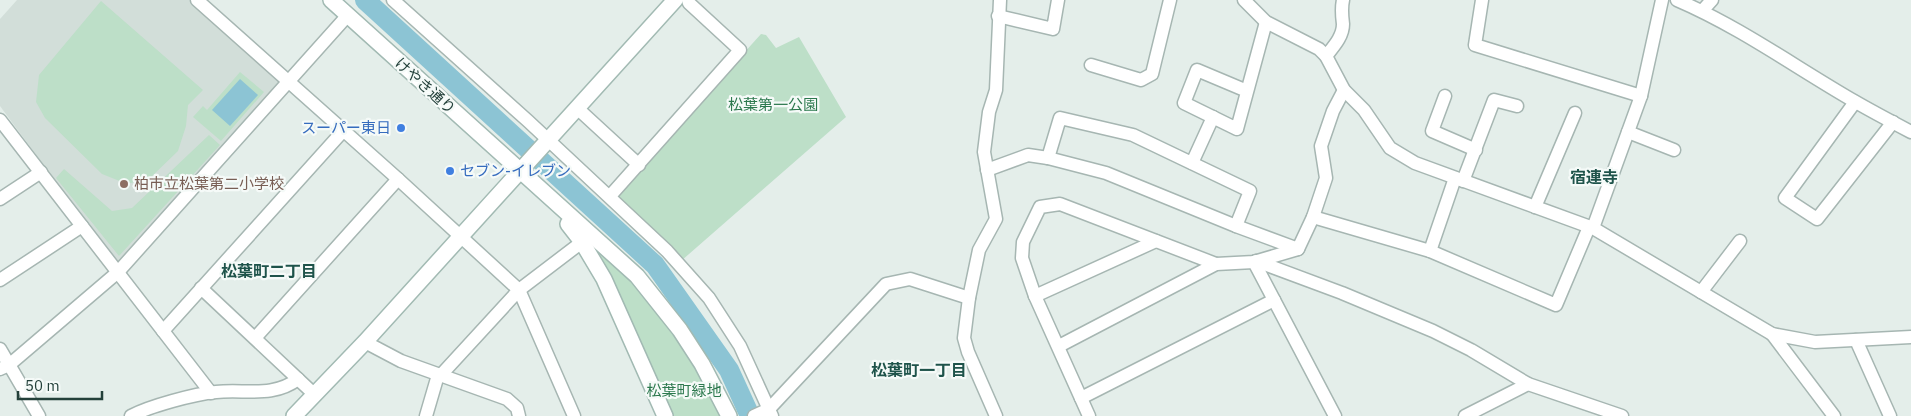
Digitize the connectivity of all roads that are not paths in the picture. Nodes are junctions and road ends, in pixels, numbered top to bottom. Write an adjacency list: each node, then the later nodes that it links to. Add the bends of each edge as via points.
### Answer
1 (197, 0): 21 (street)
2 (331, 0): 16 (street, けやき通り)
3 (393, 0): 36 (street)
4 (675, 0): 28 (street)
5 (688, 0): 42 (street, via 740,50)
6 (1000, 0): 17 (street)
7 (1058, 0): 17 (street, via 1053,29)
8 (1170, 0): 20 (street, via 1152,74 1141,80)
9 (1244, 0): 18 (street)
10 (1343, 0): 19 (street, via 1342,31)
11 (1482, 0): 25 (street, via 1475,45)
12 (1662, 0): 25 (street)
13 (1677, 0): 15 (street)
14 (1712, 0): 15 (street)
15 (1702, 11): 26 (street, via 1773,50)
16 (348, 15): 21 (street); 41 (street, けやき通り)
17 (998, 16): 43 (street, via 996,90 989,112 984,152)
18 (1266, 22): 19 (street, via 1310,44); 23 (street)
19 (1326, 56): 22 (street)
20 (1091, 65)
21 (288, 82): 33 (street); 62 (street)
22 (1344, 90): 46 (street, via 1364,110 1390,148 1415,163); 50 (street, via 1321,146 1326,178)
23 (1247, 91): 30 (street, via 1238,130); 30 (street, via 1196,70 1184,102)
24 (1445, 96): 37 (street, via 1432,131)
25 (1641, 96): 34 (street)
26 (1855, 102): 32 (street); 32 (street, via 1784,198 1817,219)
27 (1517, 106): 37 (street, via 1494,100)
28 (577, 108): 36 (street); 42 (street)
29 (1575, 113): 49 (street)
30 (1214, 117): 40 (street)
31 (0, 120): 44 (street)
32 (1893, 122): 35 (street)
33 (343, 131): 45 (street); 64 (street)
34 (1628, 132): 38 (street); 53 (street)
35 (1911, 132)
36 (546, 142): 41 (street); 47 (street)
37 (1476, 150): 46 (street)
38 (1674, 150)
39 (1048, 158): 40 (street, via 1060,118 1133,135); 43 (street, via 1028,156); 52 (street, via 1106,173)
40 (1192, 163): 52 (street, via 1250,191)
41 (525, 165): 54 (street); 57 (street); 93 (street, via 637,276 680,330)
42 (639, 165): 47 (street)
43 (987, 170): 68 (street, via 996,219 979,250)
44 (41, 172): 48 (street); 51 (street)
45 (398, 179): 54 (street); 73 (street)
46 (1459, 180): 49 (street); 59 (street)
47 (610, 196): 85 (street, via 668,251 709,298 740,346)
48 (0, 199)
49 (1535, 207): 53 (street)
50 (1313, 217): 58 (street); 59 (street)
51 (82, 226): 62 (street); 63 (street)
52 (1236, 226): 58 (street)
53 (1591, 228): 59 (street, via 1556,306); 66 (street)
54 (461, 237): 65 (street); 75 (street)
55 (1156, 241): 61 (street); 67 (street); 67 (street, via 1060,204 1040,207 1023,242 1022,258)
56 (1740, 241): 66 (street)
57 (582, 242): 65 (street); 92 (street, via 604,280)
58 (1298, 249): 60 (street)
59 (1430, 251)
60 (1255, 262): 61 (street); 69 (street); 81 (street, via 1342,293 1433,332)
61 (1216, 264): 76 (street)
62 (118, 272): 70 (street); 78 (street)
63 (0, 280)
64 (201, 288): 70 (street); 73 (street)
65 (519, 290): 79 (street); 91 (street)
66 (1701, 292): 71 (street)
67 (1035, 296): 76 (street)
68 (969, 298): 85 (street, via 910,279 886,284); 94 (street, via 964,338)
69 (1274, 300): 84 (street); 96 (street)
70 (163, 331): 82 (street)
71 (1772, 334): 74 (street, via 1815,342); 99 (street)
72 (1911, 337): 74 (street)
73 (255, 338): 80 (street)
74 (1856, 340): 100 (street)
75 (365, 342): 79 (street, via 401,361); 83 (street)
76 (1058, 346): 84 (street)
77 (0, 350): 78 (street)
78 (5, 367): 86 (street)
79 (439, 375): 89 (street); 90 (street, via 507,399 517,408)
80 (298, 379): 82 (street, via 271,391); 83 (street)
81 (1528, 384): 97 (street); 98 (street)
82 (211, 393): 87 (street)
83 (316, 395): 88 (street)
84 (1081, 398): 95 (street)
85 (764, 413)
86 (39, 416)
87 (131, 416)
88 (294, 416)
89 (426, 416)
90 (519, 416)
91 (574, 416)
92 (665, 416)
93 (729, 416)
94 (996, 416)
95 (1089, 416)
96 (1335, 416)
97 (1465, 416)
98 (1622, 416)
99 (1834, 416)
100 (1890, 416)

